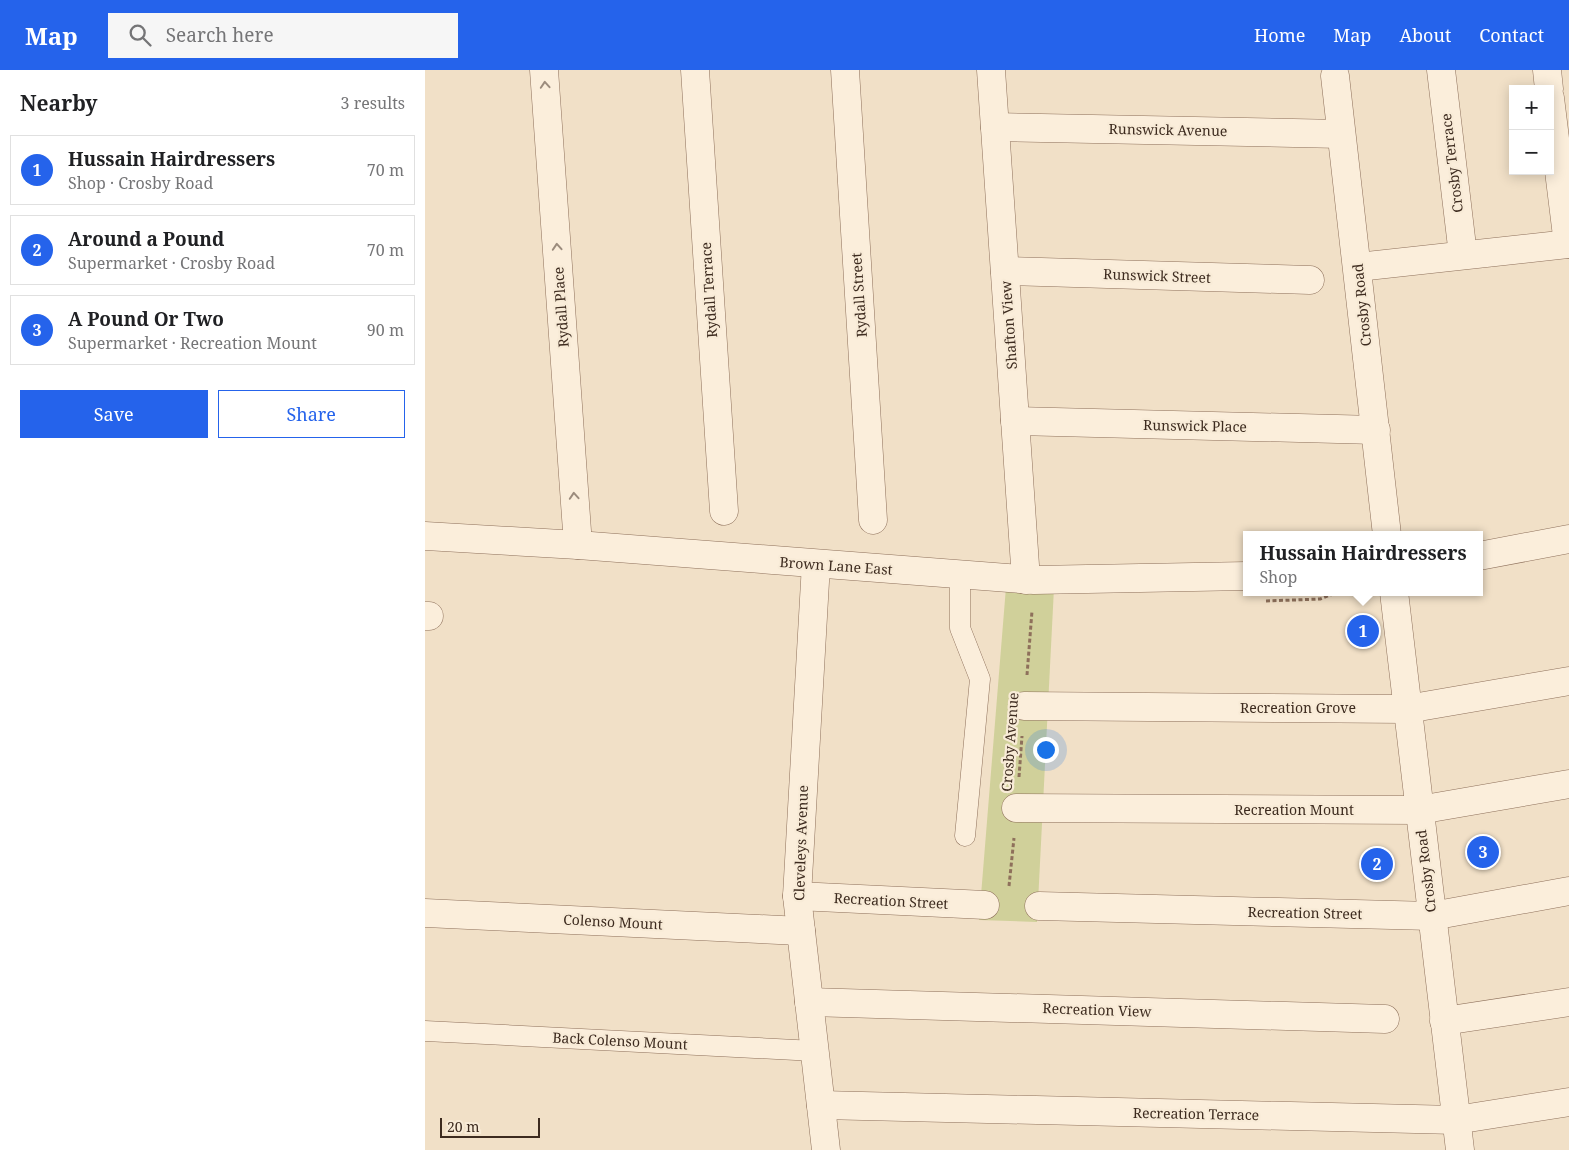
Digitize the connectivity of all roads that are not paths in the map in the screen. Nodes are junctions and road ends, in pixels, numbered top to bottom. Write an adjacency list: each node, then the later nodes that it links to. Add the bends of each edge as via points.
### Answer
1 (544, 70): 24 (street, Rydall Place, one-way to 1)
2 (695, 70): 19 (street, Rydall Terrace)
3 (845, 70): 20 (street, Rydall Street)
4 (991, 70): 9 (street, Shafton View)
5 (1441, 70): 13 (street, Crosby Terrace)
6 (1547, 70): 8 (street)
7 (1335, 76): 11 (street, Crosby Road)
8 (1549, 85)
9 (995, 126): 11 (street, Runswick Avenue); 15 (street, Shafton View)
10 (1554, 130): 12 (street)
11 (1341, 134): 14 (street, Crosby Road)
12 (1568, 244): 13 (street)
13 (1463, 255): 14 (street)
14 (1358, 267): 18 (street, Crosby Road)
15 (1005, 271): 16 (street, Runswick Street); 17 (street, Shafton View)
16 (1310, 280)
17 (1015, 421): 18 (street, Runswick Place); 29 (street, Shafton View)
18 (1376, 430): 21 (street, Crosby Road)
19 (724, 511)
20 (873, 520)
21 (1387, 531)
22 (425, 536): 24 (street, Brown Lane East)
23 (1569, 538): 25 (street)
24 (578, 545): 26 (street, Brown Lane East)
25 (1483, 555)
26 (816, 564): 27 (street, Brown Lane East); 39 (street, Cleveleys Avenue)
27 (960, 575): 29 (street, Brown Lane East); 37 (lane, via 960,628 980,679)
28 (1243, 576): 29 (street, Brown Lane East)
29 (1030, 580)
30 (1394, 596): 33 (street, Crosby Road)
31 (1569, 681): 33 (street, Recreation Grove)
32 (1024, 706): 33 (street, Recreation Grove)
33 (1407, 708): 36 (street, Crosby Road)
34 (1569, 784): 36 (street, Recreation Mount)
35 (1017, 808): 36 (street, Recreation Mount)
36 (1419, 810): 43 (street, Crosby Road)
37 (965, 836)
38 (1569, 890): 43 (street, Recreation Street)
39 (797, 896): 40 (street, Recreation Street); 44 (street, Cleveleys Avenue)
40 (997, 900)
41 (1039, 906): 43 (street, Recreation Street)
42 (425, 912): 44 (street, Colenso Mount)
43 (1432, 916): 48 (street, Crosby Road)
44 (801, 931): 45 (street, Cleveleys Avenue)
45 (809, 1002): 47 (street, Recreation View); 50 (street, Cleveleys Avenue)
46 (1569, 1002): 48 (street)
47 (1385, 1019)
48 (1444, 1021): 53 (street, Crosby Road)
49 (425, 1032): 50 (lane, Back Colenso Mount)
50 (815, 1051): 52 (street, Cleveleys Avenue)
51 (1569, 1102): 53 (street, Recreation Terrace)
52 (821, 1105): 53 (street, Recreation Terrace); 54 (street, Cleveleys Avenue)
53 (1456, 1120): 55 (street, Crosby Road)
54 (826, 1150)
55 (1460, 1150)

